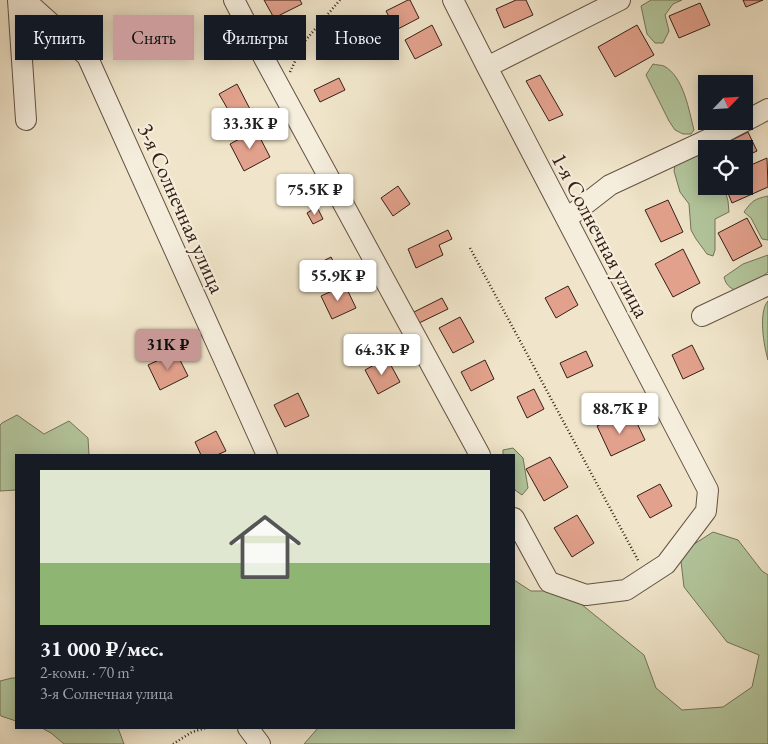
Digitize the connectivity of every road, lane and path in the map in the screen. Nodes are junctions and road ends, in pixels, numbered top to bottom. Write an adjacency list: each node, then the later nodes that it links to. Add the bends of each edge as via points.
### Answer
1 (18, 0): 10 (street)
2 (25, 0): 15 (street, 3-я Солнечная улица, via 87,56)
3 (234, 0): 8 (street)
4 (453, 0): 7 (street, 1-я Солнечная улица)
5 (620, 0): 7 (street)
6 (338, 1): 8 (path, via 304,42)
7 (487, 67): 11 (street, 1-я Солнечная улица)
8 (281, 91): 16 (street)
9 (768, 109): 11 (street, via 610,185)
10 (26, 120)
11 (567, 220): 18 (street, 1-я Солнечная улица, via 708,490 706,511 666,564)
12 (470, 248): 18 (path)
13 (768, 285): 14 (street)
14 (702, 316)
15 (268, 454)
16 (479, 454)
17 (515, 520): 18 (street, via 549,582 586,595 626,590)
18 (647, 577)
19 (202, 729): 21 (path)
20 (249, 729): 22 (street)
21 (172, 744)
22 (260, 744)

